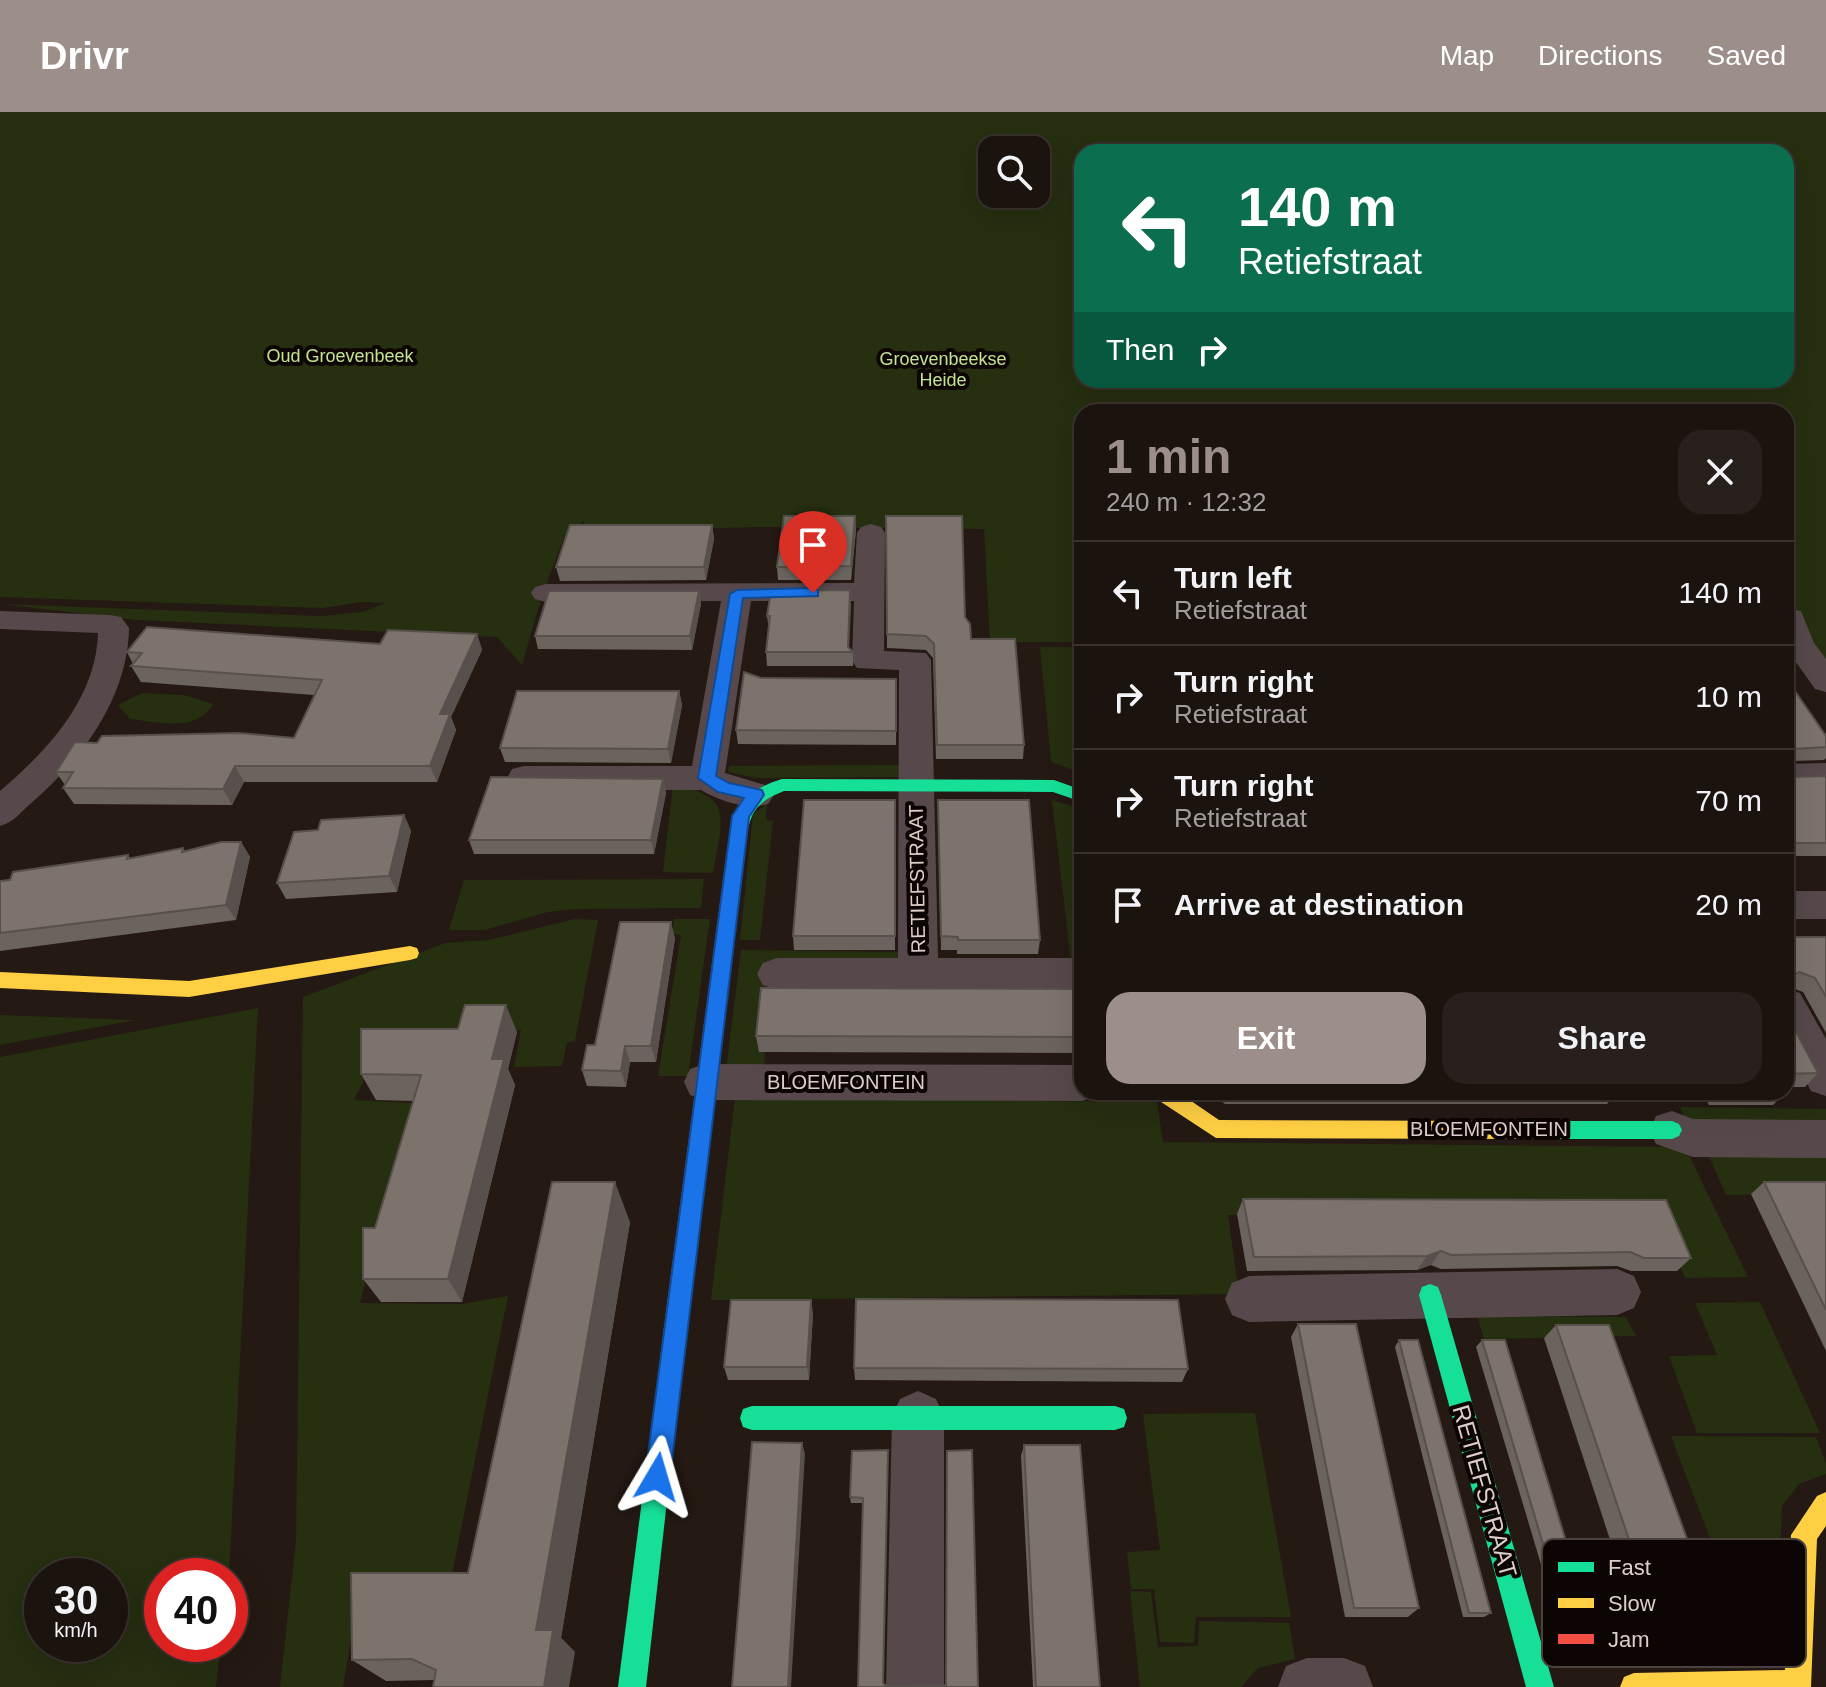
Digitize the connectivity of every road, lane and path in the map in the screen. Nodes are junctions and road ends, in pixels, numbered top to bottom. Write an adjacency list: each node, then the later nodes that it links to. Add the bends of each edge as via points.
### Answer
1 (871, 533): 2 (street)
2 (869, 592): 4 (street); 8 (street, via 868,661 915,660)
3 (546, 593): 4 (street)
4 (737, 594): 13 (street)
5 (0, 620): 17 (street, via 114,628 103,685 93,704 40,776)
6 (1794, 630): 9 (street)
7 (838, 680): 8 (street)
8 (914, 680): 14 (street, RETIEFSTRAAT)
9 (1826, 682)
10 (1826, 775): 11 (street)
11 (1794, 776)
12 (501, 777): 13 (street)
13 (707, 778): 16 (street)
14 (916, 786): 15 (street, RETIEFSTRAAT, via 1054,786); 16 (street, RETIEFSTRAAT, via 782,785); 21 (street, RETIEFSTRAAT)
15 (1074, 793)
16 (756, 795): 27 (street, via 741,816)
17 (0, 813)
18 (1794, 905): 19 (street)
19 (1826, 905)
20 (410, 953): 24 (street, via 189,989)
21 (918, 972): 22 (street); 23 (street)
22 (777, 974)
23 (1071, 974)
24 (0, 980)
25 (1794, 1020): 26 (street)
26 (1826, 1078)
27 (705, 1082): 28 (street, BLOEMFONTEIN); 41 (street)
28 (1074, 1083)
29 (1174, 1100): 30 (street, BLOEMFONTEIN, via 1216,1129)
30 (1672, 1130): 31 (street, BLOEMFONTEIN, via 1693,1138)
31 (1826, 1139)
32 (1617, 1292): 33 (street)
33 (1430, 1295): 34 (street); 45 (street, RETIEFSTRAAT)
34 (1249, 1299)
35 (918, 1417): 36 (street); 37 (street); 42 (street)
36 (752, 1418)
37 (1115, 1418)
38 (1826, 1505): 39 (street)
39 (1804, 1539)
40 (1799, 1667): 46 (street, via 1798,1684)
41 (632, 1687)
42 (915, 1687)
43 (1307, 1687): 44 (street)
44 (1344, 1687)
45 (1540, 1687)
46 (1634, 1687)

